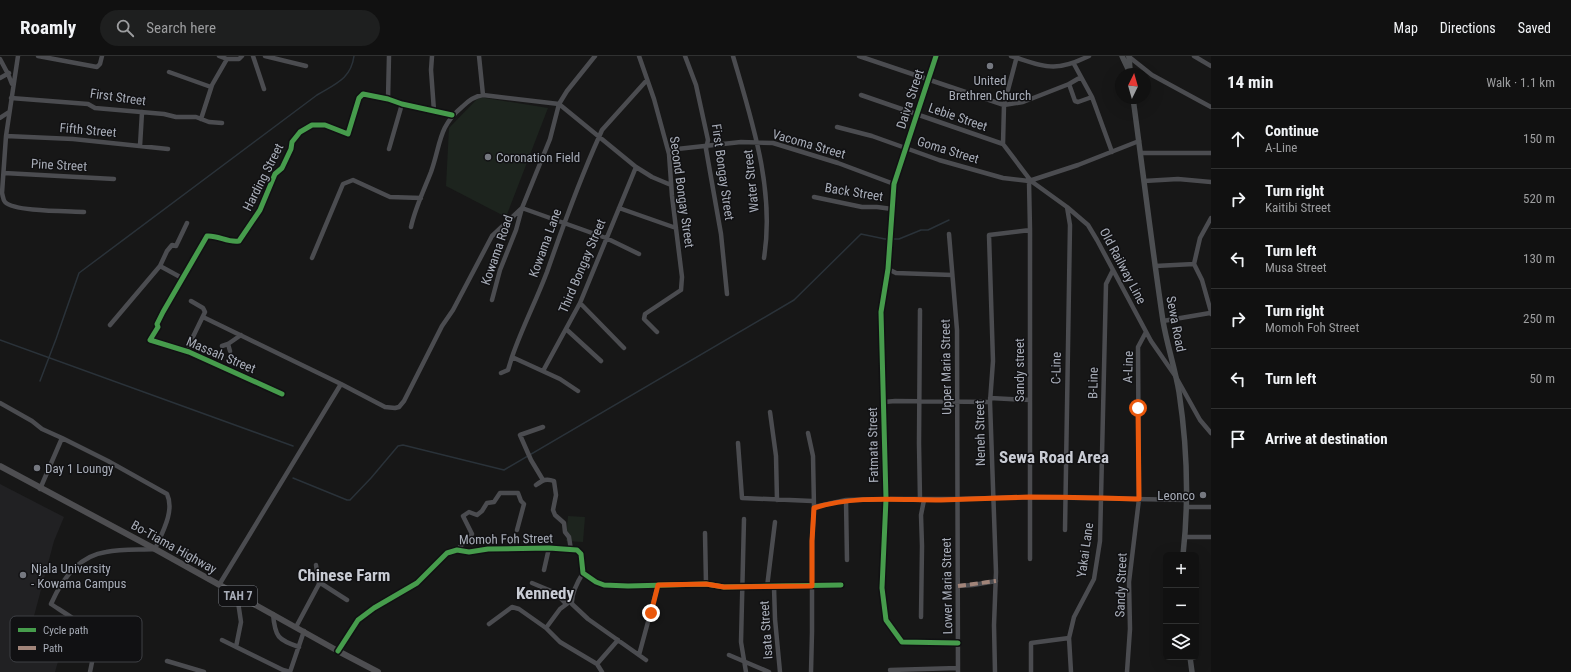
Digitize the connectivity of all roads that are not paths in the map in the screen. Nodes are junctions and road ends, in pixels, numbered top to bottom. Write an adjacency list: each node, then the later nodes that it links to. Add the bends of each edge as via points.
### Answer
1 (18, 56): 30 (street)
2 (38, 56): 3 (street, via 96,67 100,64)
3 (102, 56)
4 (219, 56): 24 (street)
5 (242, 56): 24 (street, via 239,59)
6 (252, 56): 40 (street)
7 (265, 56): 26 (street)
8 (388, 56): 45 (street)
9 (432, 56): 51 (street)
10 (479, 56): 41 (street)
11 (595, 56): 47 (street, Kowama Road)
12 (639, 56): 35 (street, Second Bongay Street)
13 (685, 56): 65 (street, First Bongay Street, via 696,85)
14 (733, 56): 63 (street, Water Street)
15 (859, 56): 36 (street)
16 (936, 56): 36 (street, Daiva Street)
17 (1089, 56): 22 (street)
18 (1122, 56): 28 (main road)
19 (1129, 56): 29 (main road); 50 (street, via 1152,75)
20 (1194, 56): 27 (street)
21 (1015, 57): 25 (street, via 1051,67); 49 (street)
22 (1083, 58): 25 (street)
23 (0, 59): 32 (street)
24 (227, 59): 39 (street)
25 (1074, 64): 33 (street)
26 (306, 66)
27 (1211, 66)
28 (1127, 68)
29 (1130, 68)
30 (15, 69): 32 (street); 38 (street)
31 (169, 72): 39 (street)
32 (8, 74): 34 (street); 38 (street)
33 (1081, 77): 37 (street); 43 (street)
34 (0, 78)
35 (647, 80): 61 (street, Kowama Lane, via 602,130); 70 (street, Second Bongay Street)
36 (928, 80): 49 (street); 54 (street, Daiva Street)
37 (1069, 84): 43 (street, via 1076,101); 49 (street, via 1023,102)
38 (12, 86): 44 (street)
39 (211, 87): 57 (street)
40 (264, 89)
41 (483, 95): 47 (street); 55 (street, via 472,98)
42 (861, 95): 54 (street, Lebie Street)
43 (1092, 97): 71 (street)
44 (11, 98): 52 (street); 53 (street, First Street, via 88,104 95,108)
45 (388, 99): 46 (street, Harding Street); 108 (street, Harding Street, via 363,94 359,98 348,134 325,125 312,125 300,132 292,142 282,168 275,174 260,210 239,241 232,242 206,236)
46 (402, 104): 51 (street, Harding Street); 68 (street)
47 (559, 104): 61 (street); 86 (street, Kowama Road, via 550,139)
48 (1134, 104): 62 (main road, Sewa Road)
49 (1004, 105): 64 (street)
50 (1211, 107)
51 (434, 111): 55 (street, Harding Street)
52 (9, 112): 56 (street); 60 (street)
53 (142, 112): 57 (street, First Street, via 196,117); 66 (street)
54 (917, 115): 64 (street, Lebie Street); 69 (street, Daiva Street)
55 (452, 116): 85 (street, via 444,126)
56 (0, 118)
57 (201, 120): 58 (street, First Street)
58 (222, 123)
59 (837, 127): 69 (street, Goma Street, via 872,136)
60 (6, 136): 66 (street, Fifth Street, via 74,139); 74 (street)
61 (599, 137): 76 (street); 93 (street, Kowama Lane)
62 (1139, 141): 71 (street); 72 (main road, Sewa Road)
63 (758, 142): 65 (street, Vacoma Street); 82 (street, Vacoma Street, via 773,143 838,163); 101 (street, Water Street, via 766,211 767,238)
64 (1003, 144): 79 (street, Old Railway Line)
65 (707, 145): 70 (street, Vacoma Street); 109 (street, First Bongay Street, via 721,234)
66 (140, 146): 67 (street, Fifth Street)
67 (168, 149)
68 (389, 149)
69 (906, 149): 79 (street, Goma Street, via 996,176); 82 (street, Daiva Street)
70 (668, 150): 83 (street, Second Bongay Street)
71 (1112, 152): 79 (street)
72 (1141, 153): 73 (street); 80 (main road, Sewa Road)
73 (1211, 153)
74 (5, 157): 75 (street); 77 (street)
75 (0, 160)
76 (636, 167): 83 (street); 87 (street, Third Bongay Street)
77 (4, 173): 78 (street, Pine Street); 90 (street, via 2,193 6,203 23,209)
78 (114, 179)
79 (1030, 181): 88 (street, Old Railway Line); 96 (street, Sandy street)
80 (1144, 181): 81 (street, via 1178,179); 104 (main road, Sewa Road)
81 (1211, 182)
82 (894, 184): 89 (street, Fatmata Street)
83 (671, 185): 95 (street, Second Bongay Street)
84 (814, 197): 89 (street, Back Street, via 862,207)
85 (420, 198): 94 (street); 100 (street, via 390,197 353,180 343,184)
86 (522, 208): 93 (street); 110 (street, Kowama Road); 133 (street, via 492,236 399,407 385,407)
87 (619, 208): 95 (street); 98 (street, Third Bongay Street)
88 (1067, 208): 106 (street, Old Railway Line, via 1088,225); 153 (street, C-Line, via 1070,225)
89 (892, 209): 105 (street, Fatmata Street)
90 (84, 212)
91 (1211, 218): 102 (street, via 1200,238)
92 (187, 223): 103 (street, via 176,246 172,245 167,251)
93 (563, 223): 98 (street); 128 (street, Kowama Lane)
94 (411, 227)
95 (676, 228): 119 (street, Second Bongay Street, via 681,290 645,314 644,319)
96 (1030, 230): 136 (street, Neneh Street, via 989,235 993,361); 137 (street, Sandy street)
97 (949, 234): 107 (street, Upper Maria Street)
98 (606, 238): 99 (street); 112 (street, Third Bongay Street)
99 (639, 254)
100 (312, 258)
101 (764, 258)
102 (1194, 264): 104 (street); 114 (street, via 1202,280)
103 (160, 266): 108 (street); 117 (street)
104 (1155, 266): 116 (main road, Sewa Road)
105 (888, 269): 107 (street, via 896,273); 139 (street, Fatmata Street, via 881,312)
106 (1113, 270): 120 (street, Old Railway Line); 155 (street, B-Line, via 1106,284)
107 (952, 275): 140 (street, Upper Maria Street, via 958,330)
108 (182, 278): 122 (street, Harding Street)
109 (727, 294)
110 (492, 300)
111 (192, 301): 115 (street, via 203,308)
112 (580, 303): 118 (street, Third Bongay Street); 125 (street)
113 (920, 310): 138 (street)
114 (1211, 313): 116 (street)
115 (203, 317): 121 (street); 127 (street)
116 (1163, 322): 132 (main road, Sewa Road)
117 (110, 325)
118 (566, 329): 129 (street); 130 (street, Third Bongay Street)
119 (657, 332)
120 (1146, 332): 132 (street, Old Railway Line); 157 (street, A-Line, via 1138,347)
121 (241, 335): 123 (street); 133 (street)
122 (150, 340): 127 (street, Massah Street)
123 (228, 344): 124 (street); 126 (street)
124 (222, 346)
125 (624, 348)
126 (230, 351)
127 (189, 352): 135 (street, Massah Street)
128 (512, 357): 130 (street); 131 (street, Kowama Lane, via 508,370)
129 (601, 361)
130 (543, 371): 134 (street)
131 (501, 373)
132 (1176, 377): 145 (street, Old Railway Line, via 1200,420); 162 (main road, Sewa Road, via 1186,458)
133 (341, 384): 188 (street)
134 (578, 391)
135 (282, 394)
136 (990, 400): 137 (street); 140 (street); 154 (street, Neneh Street)
137 (1030, 400): 152 (street, Sandy street)
138 (920, 401): 139 (street); 140 (street); 160 (street)
139 (884, 402): 156 (street, Fatmata Street)
140 (958, 402): 161 (street, Upper Maria Street)
141 (0, 403): 146 (street)
142 (770, 412): 158 (street, via 776,456)
143 (543, 427): 149 (street, via 520,435)
144 (808, 433): 163 (street, via 813,456)
145 (1211, 433)
146 (62, 438): 151 (street); 174 (street, via 167,494 170,501 168,516)
147 (738, 443): 158 (street, via 742,498)
148 (0, 466): 151 (highway, Bo-Tiama Highway / TAH 7)
149 (543, 480): 150 (street); 177 (street, via 554,481 556,495 553,510 564,523)
150 (536, 485)
151 (40, 489): 174 (highway, Bo-Tiama Highway / TAH 7)
152 (1030, 497): 153 (street); 154 (street); 179 (street, Sandy street)
153 (1065, 497): 155 (street); 170 (street, C-Line)
154 (993, 498): 161 (street); 184 (street, Neneh Street)
155 (1101, 498): 157 (street); 207 (street, Yakai Lane, via 1100,541 1094,579 1074,618)
156 (886, 499): 159 (street); 160 (street); 210 (street, Fatmata Street, via 882,588 886,620 902,642)
157 (1139, 499): 162 (street); 236 (street, Sandy Street, via 1129,582 1130,629)
158 (777, 500): 163 (street)
159 (846, 500): 166 (street); 180 (street)
160 (922, 500): 161 (street); 202 (street)
161 (958, 500): 193 (street, Lower Maria Street)
162 (1187, 500): 164 (main road, Sewa Road)
163 (812, 501): 166 (street)
164 (1186, 507): 165 (street); 172 (main road, Sewa Road)
165 (1211, 507)
166 (814, 508): 192 (street)
167 (744, 519): 191 (street)
168 (775, 522): 194 (street)
169 (517, 530): 176 (street, via 524,504 518,493 500,493 494,502 487,504 477,515 465,513 463,516 472,534)
170 (1066, 530)
171 (705, 533): 187 (street)
172 (1185, 537): 173 (street); 178 (main road, Sewa Road)
173 (1211, 537)
174 (155, 548): 188 (highway, Bo-Tiama Highway / TAH 7); 201 (street, via 107,552 91,556 78,564 69,573 51,604)
175 (549, 548): 176 (street, Momoh Foh Street, via 484,549 469,552); 177 (street, Momoh Foh Street); 182 (street)
176 (457, 550): 213 (street, Momoh Foh Street, via 447,553 417,583 358,620)
177 (571, 550): 183 (street, Momoh Foh Street, via 580,551)
178 (1183, 552)
179 (1030, 558)
180 (847, 560)
181 (316, 565): 186 (street)
182 (544, 570)
183 (583, 573): 189 (street, via 604,585); 198 (street, via 577,582)
184 (996, 582): 193 (street); 233 (street, Neneh Street)
185 (532, 583): 199 (street, via 556,593)
186 (319, 584): 197 (street); 204 (street)
187 (706, 584): 189 (street); 191 (street)
188 (219, 585): 196 (highway, Bo-Tiama Highway / TAH 7)
189 (658, 585): 214 (street)
190 (841, 585): 192 (street)
191 (741, 586): 194 (street); 220 (street)
192 (812, 586): 195 (street); 232 (street)
193 (958, 586): 210 (street, Lower Maria Street)
194 (767, 587): 195 (street)
195 (774, 587): 231 (street, Isata Street)
196 (237, 595): 200 (highway, Bo-Tiama Highway / TAH 7); 211 (street, via 241,622)
197 (347, 600)
198 (572, 600): 199 (street); 209 (street, via 572,604 588,619)
199 (566, 604): 205 (street)
200 (273, 614): 204 (highway, Bo-Tiama Highway / TAH 7); 212 (street, via 274,628 283,641)
201 (68, 616)
202 (921, 617)
203 (489, 624): 205 (street, via 512,607)
204 (296, 628): 206 (highway, Bo-Tiama Highway / TAH 7)
205 (546, 628): 221 (street, via 560,642)
206 (304, 632): 212 (street); 213 (highway, Bo-Tiama Highway / TAH 7)
207 (1069, 638): 234 (street, via 1031,643); 235 (street, Yakai Lane)
208 (222, 640): 211 (street)
209 (618, 640): 214 (street); 221 (street)
210 (958, 643): 223 (street, Lower Maria Street)
211 (236, 647): 227 (street)
212 (299, 647): 227 (street)
213 (338, 651): 224 (highway, Bo-Tiama Highway / TAH 7)
214 (638, 655): 216 (street)
215 (728, 655): 220 (street)
216 (646, 660)
217 (1190, 660): 237 (main road)
218 (167, 661): 226 (street)
219 (92, 662): 225 (street)
220 (744, 662): 229 (street); 230 (street)
221 (597, 664): 228 (street)
222 (890, 670): 223 (street)
223 (958, 670)
224 (375, 671)
225 (90, 672)
226 (204, 672)
227 (290, 672)
228 (602, 672)
229 (746, 672)
230 (769, 672)
231 (780, 672)
232 (811, 672)
233 (994, 672)
234 (1031, 672)
235 (1071, 672)
236 (1127, 672)
237 (1192, 672)

